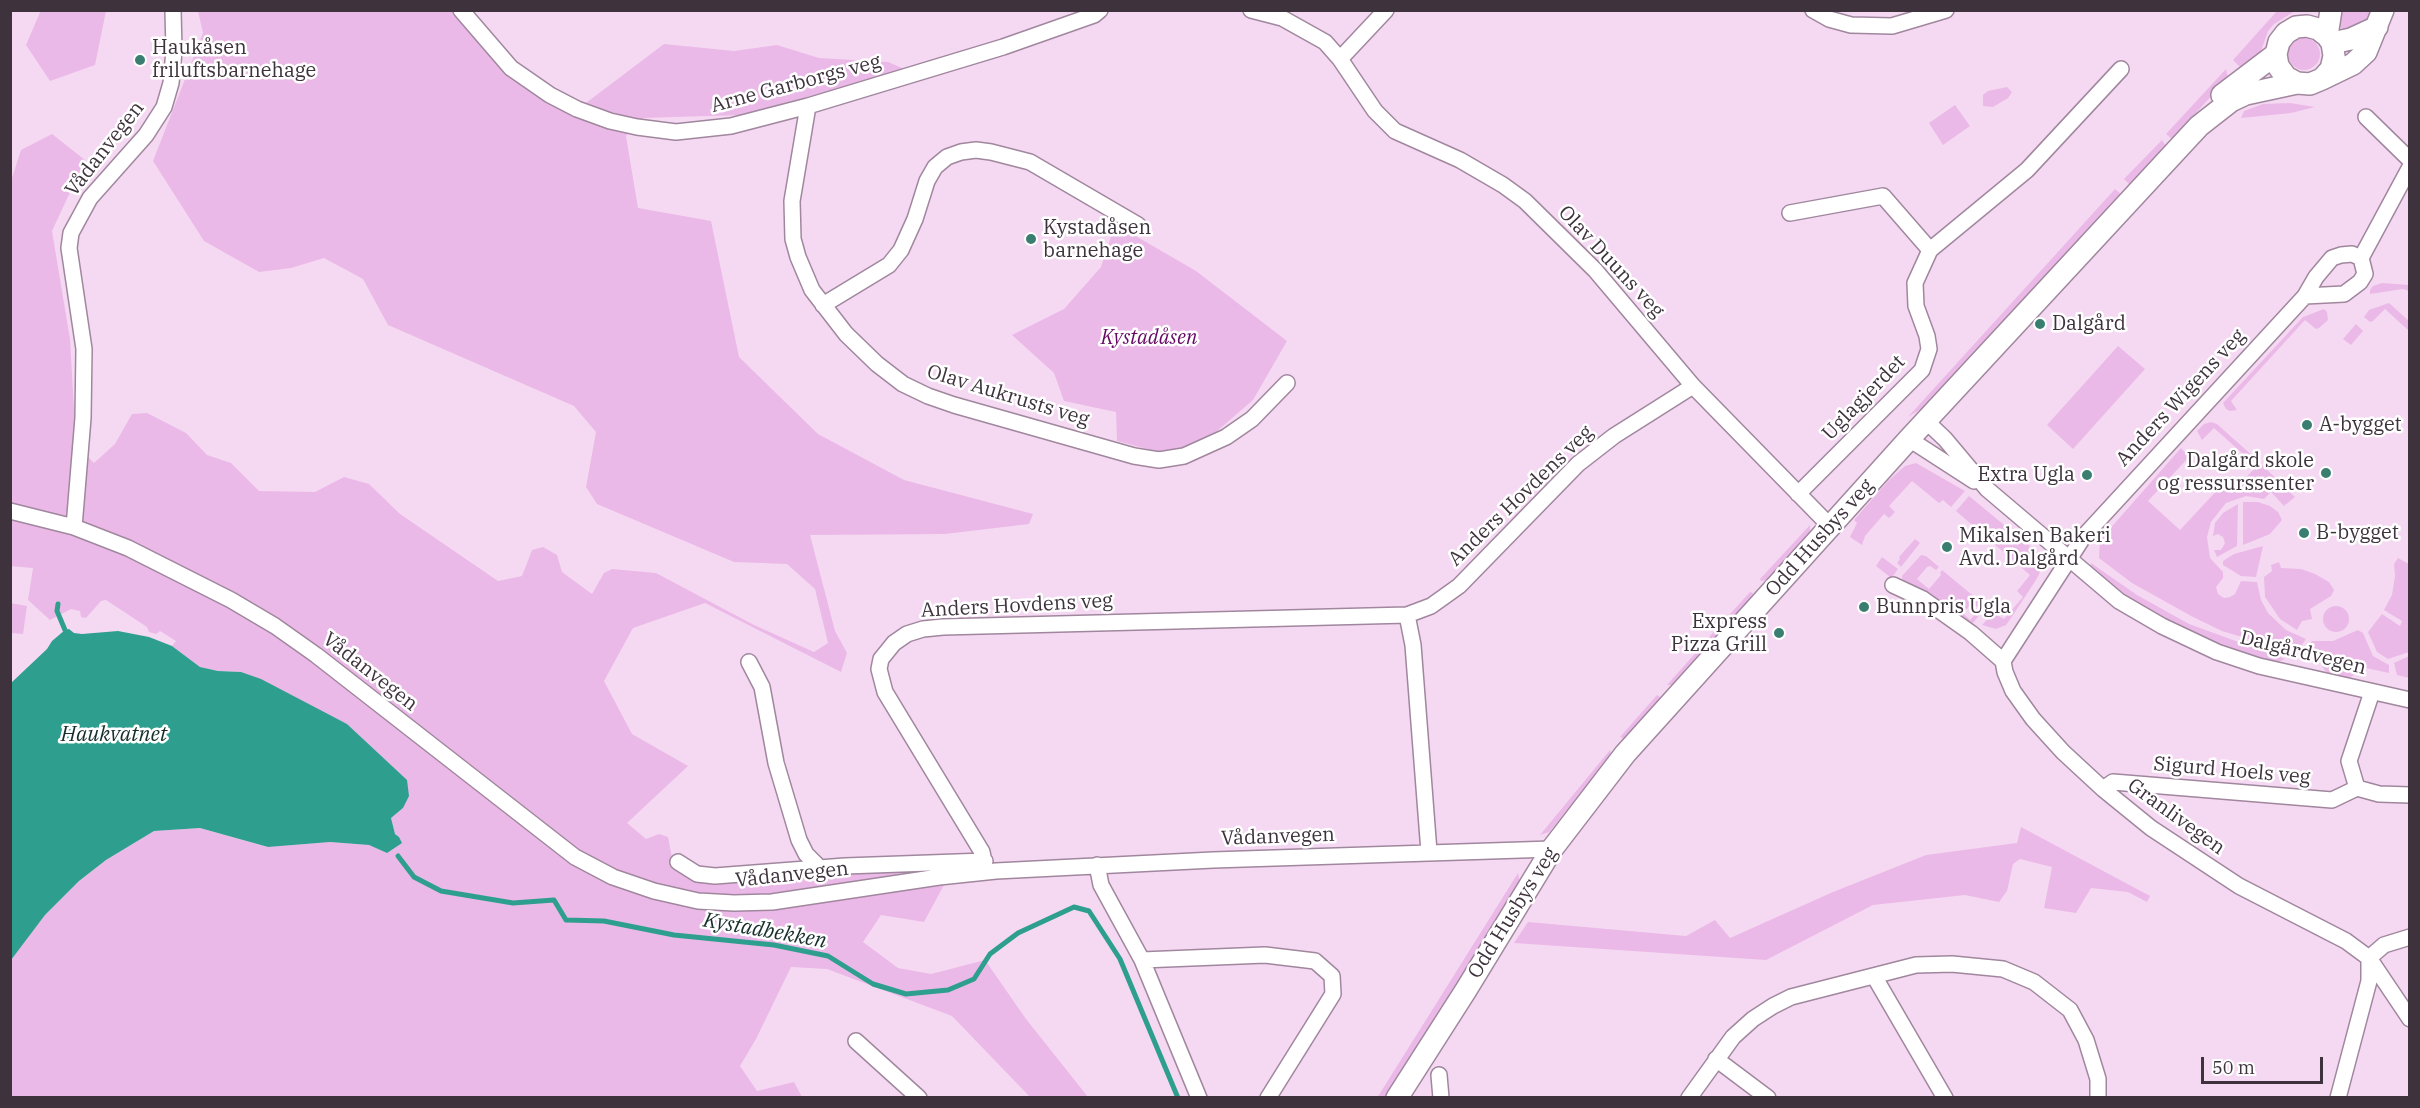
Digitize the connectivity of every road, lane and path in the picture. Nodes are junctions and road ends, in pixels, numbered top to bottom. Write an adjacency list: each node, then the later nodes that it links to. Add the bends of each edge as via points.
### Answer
1 (173, 10): 36 (street, Vådanvegen, via 172,72 164,107 146,135 90,198 71,233 69,248 84,349)
2 (461, 10): 17 (street, Arne Garborgs veg, via 504,61 524,78 564,103 610,121 660,131 694,130 730,126)
3 (1100, 10): 17 (street, Arne Garborgs veg, via 1003,47)
4 (1251, 10): 13 (street, Olav Duuns veg, via 1282,18 1310,32)
5 (1386, 10): 13 (street)
6 (1813, 10): 7 (street, via 1851,25 1892,26)
7 (1946, 10)
8 (2331, 10): 11 (street)
9 (2301, 19): 11 (street); 12 (street, via 2279,42)
10 (2380, 19): 11 (street, via 2351,39); 15 (street, via 2366,52 2353,64)
11 (2329, 40): 15 (street, via 2334,56 2331,69)
12 (2276, 54): 16 (street, via 2278,66); 19 (street, Odd Husbys veg, via 2216,100 2205,111)
13 (1340, 59): 29 (street, Olav Duuns veg, via 1375,111 1395,131 1460,160 1503,185 1533,209 1595,270)
14 (2121, 69): 24 (street, Uglagjerdet, via 2027,170)
15 (2322, 79): 16 (street, via 2310,84)
16 (2297, 83): 19 (street, Odd Husbys veg, via 2246,94)
17 (808, 106): 27 (street, Olav Aukrusts veg, via 792,201 793,239 806,277)
18 (2366, 117): 20 (street)
19 (2199, 126): 30 (street, Odd Husbys veg)
20 (2409, 160)
21 (2409, 167): 25 (street)
22 (1790, 213): 24 (street, via 1883,196)
23 (1138, 225): 27 (street, via 1030,162 991,152 961,152 935,167 901,250 889,265)
24 (1930, 250): 33 (street, Uglagjerdet, via 1915,283 1916,306 1929,349 1922,370)
25 (2361, 258): 26 (street, Anders Wigens veg, via 2352,254 2332,258); 26 (street, via 2365,274 2352,290)
26 (2305, 296): 37 (street, Anders Wigens veg, via 2157,455)
27 (823, 305): 28 (street, Olav Aukrusts veg, via 846,334 903,384 928,396 1134,456 1159,460 1203,449 1252,418)
28 (1287, 383)
29 (1693, 386): 33 (street, Olav Duuns veg); 39 (street, Anders Hovdens veg, via 1578,464 1459,586 1431,606)
30 (1926, 421): 31 (street, Odd Husbys veg); 32 (street, Dalgårdvegen)
31 (1909, 439): 32 (street, Dalgårdvegen); 35 (street, Odd Husbys veg)
32 (1987, 489): 37 (street, Dalgårdvegen)
33 (1798, 494): 35 (street, Olav Duuns veg)
34 (10, 511): 36 (street, Vådanvegen)
35 (1830, 526): 47 (street, Odd Husbys veg, via 1625,754)
36 (74, 527): 51 (street, Vådanvegen, via 128,548 275,626 575,857 614,877 698,901 772,902)
37 (2068, 558): 40 (street); 42 (street, Dalgårdvegen, via 2119,601 2217,652 2259,666)
38 (1893, 585): 40 (street, via 1923,599)
39 (1407, 615): 48 (street, via 1413,645); 51 (street, Anders Hovdens veg, via 943,627 907,634 881,659 879,669 885,692 982,852)
40 (2003, 661): 45 (street, Granlivegen, via 2013,691 2033,719)
41 (749, 662): 52 (street, Vådanvegen, via 762,687 776,763 799,840)
42 (2373, 692): 43 (street, Dalgårdvegen); 44 (street, via 2349,761)
43 (2409, 700)
44 (2357, 788): 45 (street, Sigurd Hoels veg, via 2332,800 2113,782); 46 (street, via 2379,794)
45 (2103, 789): 54 (street, Granlivegen, via 2151,828 2239,886 2346,941)
46 (2409, 795)
47 (1552, 849): 48 (street, Vådanvegen); 64 (street, Odd Husbys veg)
48 (1429, 852): 50 (street, Vådanvegen)
49 (678, 862): 52 (street, Vådanvegen, via 697,874 715,876)
50 (1097, 865): 51 (street, Vådanvegen); 55 (street, via 1101,885)
51 (985, 866): 52 (street, Vådanvegen)
52 (819, 867)
53 (2409, 937): 54 (street, via 2384,945)
54 (2369, 958): 57 (street, Granlivegen); 70 (street, via 2369,981)
55 (1142, 960): 62 (street); 63 (street, via 1265,955 1315,962 1332,976 1333,994)
56 (1874, 976): 59 (street, via 1791,997 1773,1006 1739,1031); 68 (street); 69 (street, via 1916,965 1952,964 2003,969 2034,982 2070,1010 2086,1040 2098,1079)
57 (2409, 1019)
58 (856, 1041): 61 (street)
59 (1716, 1059): 66 (street); 67 (street)
60 (1439, 1075): 65 (street)
61 (919, 1098)
62 (1199, 1098)
63 (1268, 1098)
64 (1397, 1098)
65 (1441, 1098)
66 (1689, 1098)
67 (1768, 1098)
68 (1945, 1098)
69 (2098, 1098)
70 (2338, 1098)

